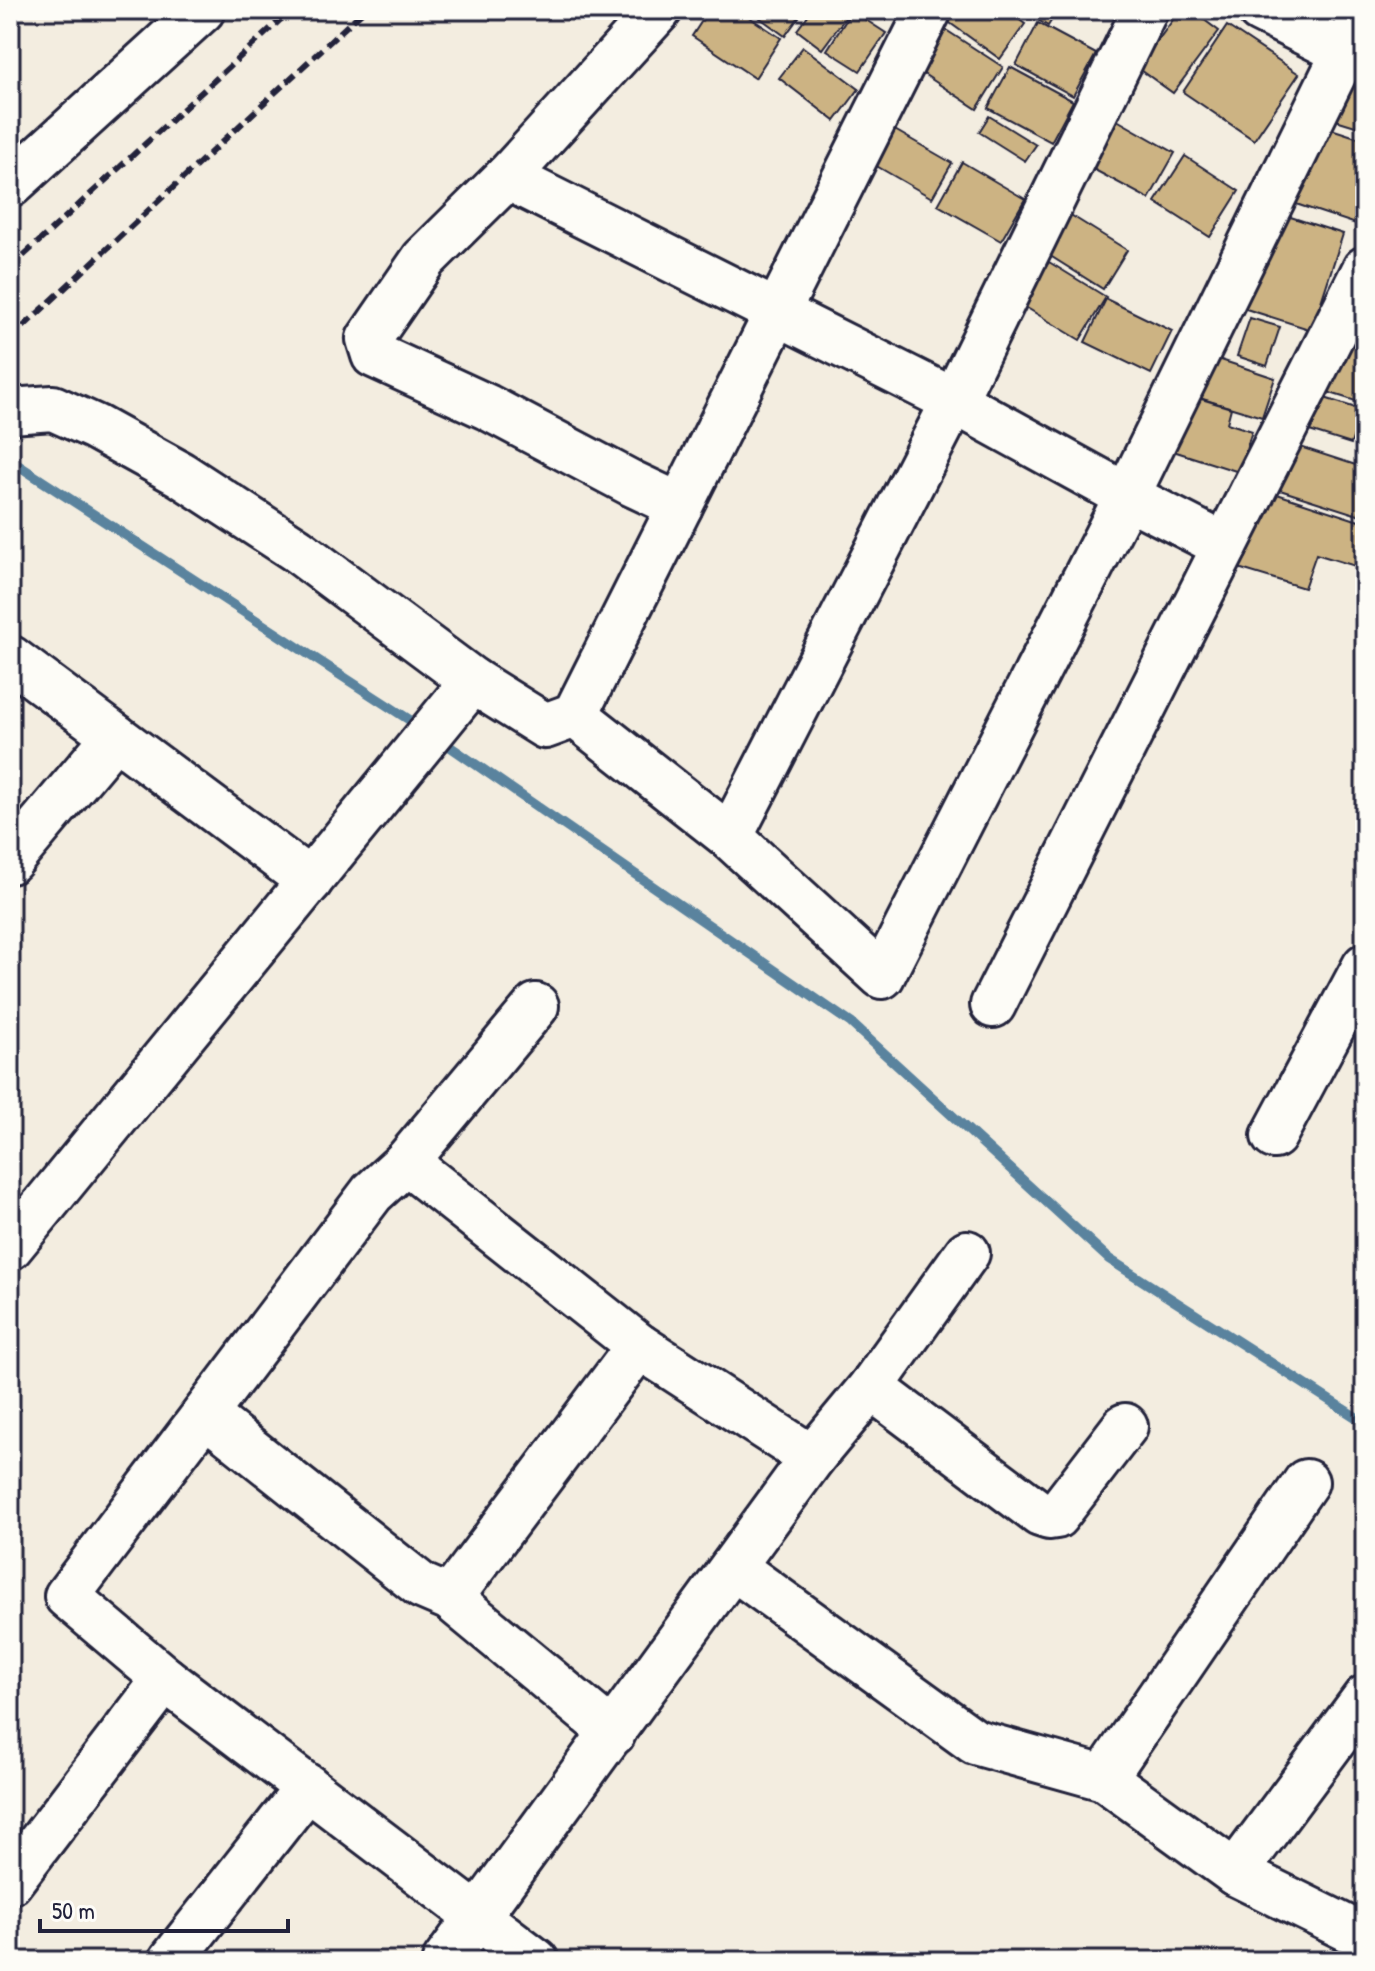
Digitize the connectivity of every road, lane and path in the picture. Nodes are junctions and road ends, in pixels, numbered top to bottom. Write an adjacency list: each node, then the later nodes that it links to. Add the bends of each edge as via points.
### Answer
1 (202, 10): 9 (street)
2 (659, 10): 8 (street)
3 (929, 10): 11 (street)
4 (1145, 10): 12 (street)
5 (1260, 10): 7 (street)
6 (1365, 10): 7 (street)
7 (1344, 52): 14 (street)
8 (507, 177): 11 (street); 15 (street, via 424,259 369,339 374,355)
9 (10, 185)
10 (1365, 269): 16 (street)
11 (779, 312): 12 (street); 15 (street)
12 (954, 401): 14 (street); 21 (street)
13 (10, 411): 18 (street, via 53,408 180,474 297,550)
14 (1127, 496): 16 (street); 21 (street, via 882,976)
15 (680, 506): 19 (street)
16 (1225, 546): 25 (street)
17 (10, 658): 20 (street)
18 (473, 681): 19 (street, via 545,726); 23 (street)
19 (575, 715): 21 (street)
20 (115, 736): 22 (street); 23 (street)
21 (730, 837)
22 (10, 861)
23 (310, 881): 29 (street)
24 (1365, 966): 27 (street)
25 (993, 1005)
26 (536, 1006): 28 (street)
27 (1274, 1136)
28 (406, 1162): 31 (street); 33 (street, via 372,1193)
29 (10, 1247)
30 (967, 1253): 32 (street)
31 (639, 1346): 35 (street); 38 (street)
32 (871, 1387): 34 (street, via 1049,1517 1056,1516); 35 (street)
33 (205, 1414): 38 (street, via 422,1586); 39 (street, via 67,1596)
34 (1125, 1426)
35 (812, 1458): 37 (street)
36 (1306, 1482): 42 (street)
37 (733, 1567): 41 (street); 42 (street, via 975,1742)
38 (450, 1598): 41 (street)
39 (165, 1679): 43 (street); 45 (street)
40 (1365, 1698): 44 (street)
41 (613, 1733): 46 (street)
42 (1104, 1778): 44 (street)
43 (308, 1787): 46 (street); 48 (street)
44 (1235, 1873): 47 (street)
45 (10, 1882)
46 (476, 1916): 49 (street); 50 (street)
47 (1365, 1937)
48 (171, 1961)
49 (445, 1961)
50 (536, 1961)

